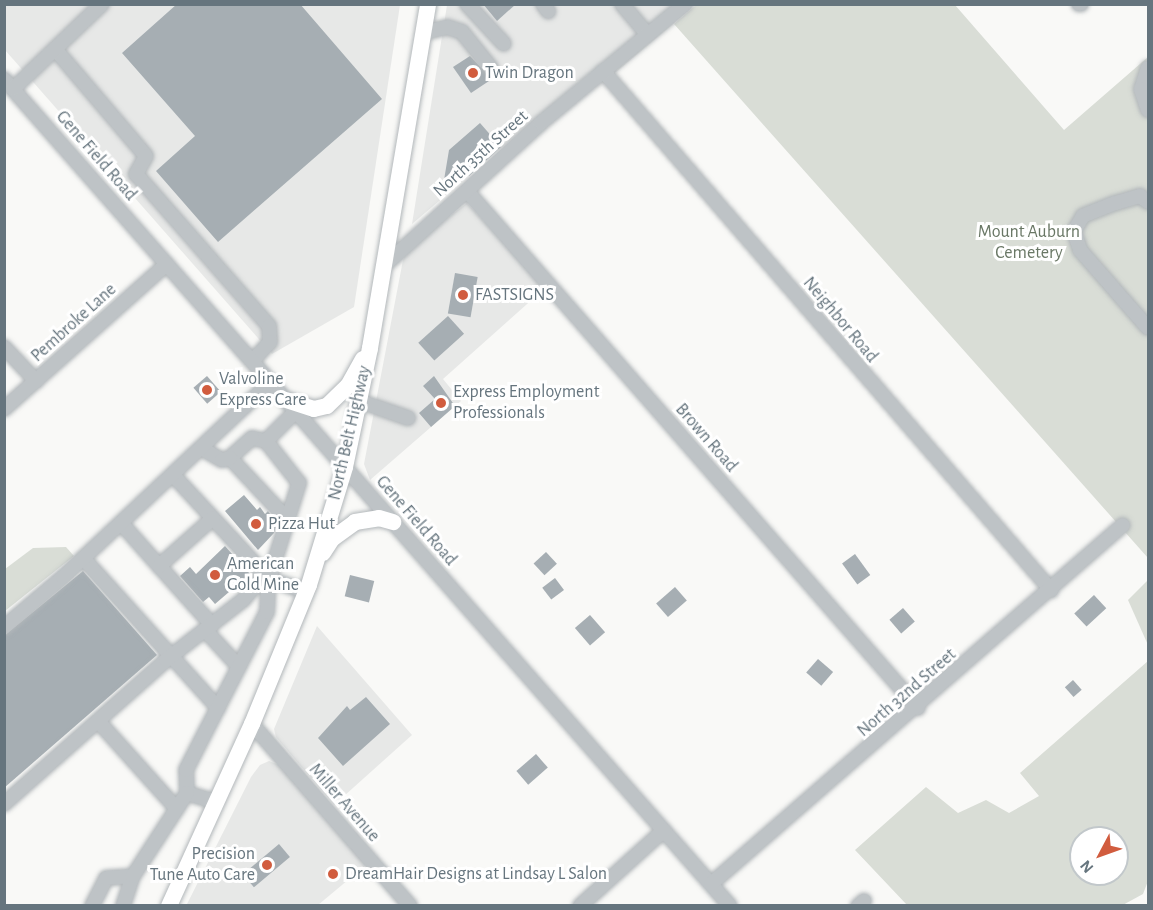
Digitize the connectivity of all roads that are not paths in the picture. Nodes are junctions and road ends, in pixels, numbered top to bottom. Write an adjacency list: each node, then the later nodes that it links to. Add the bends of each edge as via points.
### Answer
1 (102, 4): 9 (street)
2 (428, 4): 6 (main road, North Belt Highway)
3 (467, 4): 8 (street)
4 (622, 4): 7 (street)
5 (685, 4): 7 (street, North 35th Street)
6 (423, 33): 10 (street, via 447,27 462,32); 18 (main road, North Belt Highway)
7 (648, 35): 12 (street, North 35th Street)
8 (504, 44)
9 (55, 49): 13 (street); 22 (street, via 146,156 136,174 269,326 270,342)
10 (491, 68)
11 (1149, 68): 14 (street, via 1141,89)
12 (603, 71): 15 (street, North 35th Street); 43 (street, Neighbor Road)
13 (9, 84): 17 (street, Gene Field Road)
14 (1149, 110)
15 (467, 191): 18 (street, North 35th Street); 50 (street, Brown Road)
16 (1146, 196): 19 (street, via 1083,216 1074,231 1075,243)
17 (166, 264): 22 (street, Gene Field Road); 23 (street, Pembroke Lane)
18 (385, 264): 21 (main road, North Belt Highway)
19 (1149, 328)
20 (4, 347): 23 (street)
21 (370, 348): 25 (main road, North Belt Highway); 26 (main road, via 348,386 327,406 314,410)
22 (252, 361): 24 (street, Gene Field Road)
23 (36, 381): 27 (street, Pembroke Lane)
24 (271, 382): 26 (street, Gene Field Road); 30 (street)
25 (359, 401): 28 (street); 32 (main road, North Belt Highway)
26 (291, 406): 29 (street); 32 (street, Gene Field Road)
27 (4, 409)
28 (408, 418)
29 (266, 441): 31 (street, via 252,438); 35 (street, via 299,483)
30 (201, 448): 31 (street, via 222,460); 33 (street)
31 (230, 458): 35 (street)
32 (345, 467): 36 (street, Gene Field Road); 41 (main road, North Belt Highway)
33 (173, 475): 34 (street); 37 (street)
34 (213, 518): 40 (street); 42 (street)
35 (287, 519): 42 (street)
36 (393, 522): 41 (main road, via 378,518 355,522 332,539); 57 (street, Gene Field Road)
37 (121, 523): 39 (street); 40 (street)
38 (1123, 525): 43 (street, North 32nd Street)
39 (83, 558): 45 (street); 47 (street)
40 (159, 566): 46 (street)
41 (314, 566): 44 (main road, North Belt Highway)
42 (267, 577): 44 (street); 46 (street); 48 (street, via 267,612)
43 (1051, 590): 50 (street, North 32nd Street)
44 (306, 592): 52 (main road, North Belt Highway)
45 (4, 627)
46 (209, 627): 47 (street); 48 (street)
47 (172, 658): 49 (street); 51 (street)
48 (239, 667): 49 (street)
49 (218, 708): 53 (street, via 186,770)
50 (918, 708): 59 (street, North 32nd Street)
51 (98, 721): 55 (street); 56 (street)
52 (252, 724): 54 (main road, North Belt Highway); 63 (street, Miller Avenue)
53 (187, 793): 54 (street); 56 (street)
54 (216, 802): 62 (main road, North Belt Highway)
55 (4, 804)
56 (177, 809): 58 (street)
57 (664, 830): 59 (street, Gene Field Road); 64 (street)
58 (134, 876): 60 (street, via 106,878); 61 (street)
59 (711, 884): 65 (street, Gene Field Road)
60 (92, 906)
61 (123, 906)
62 (169, 906)
63 (410, 906)
64 (580, 906)
65 (730, 906)

